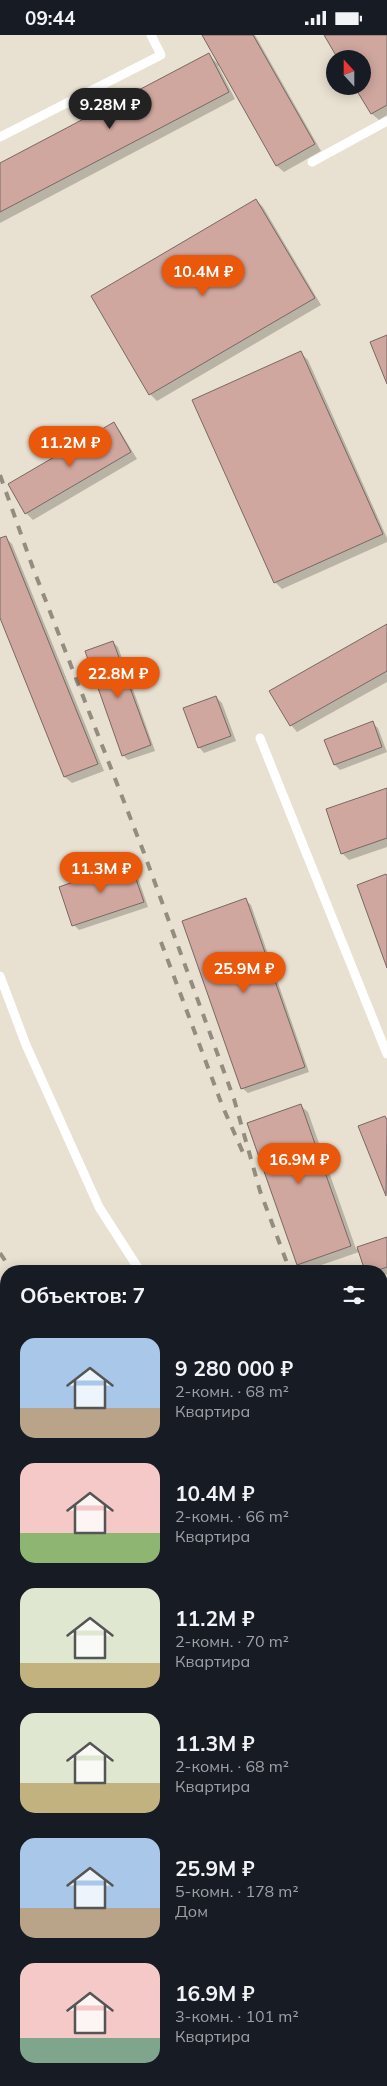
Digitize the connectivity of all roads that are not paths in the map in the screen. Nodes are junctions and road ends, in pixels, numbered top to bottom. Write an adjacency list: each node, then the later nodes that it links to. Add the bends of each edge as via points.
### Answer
1 (151, 35): 3 (lane, via 161,55)
2 (387, 121): 4 (lane)
3 (0, 137)
4 (312, 162)
5 (260, 738): 7 (lane)
6 (0, 976): 8 (lane, via 26,1045 99,1207)
7 (387, 1054)
8 (136, 1265)

